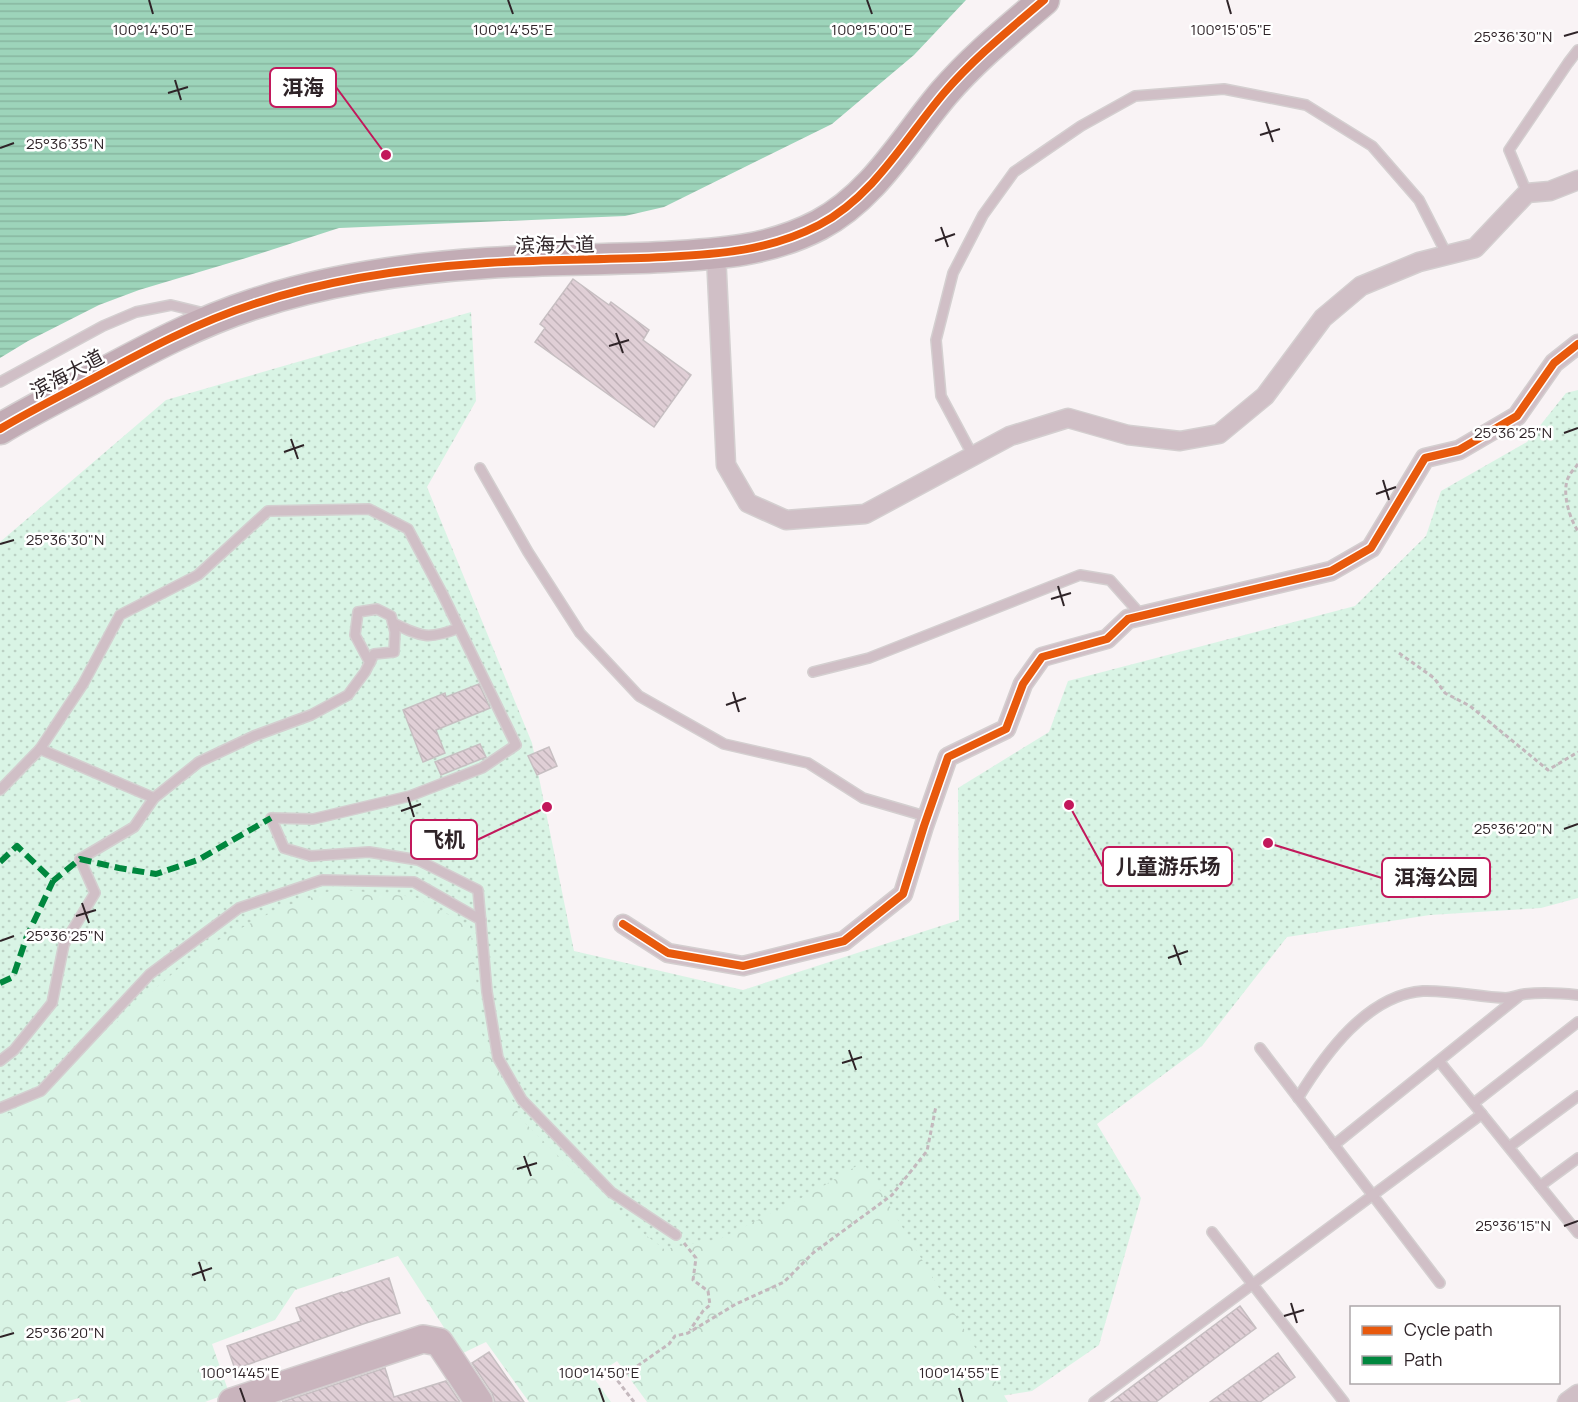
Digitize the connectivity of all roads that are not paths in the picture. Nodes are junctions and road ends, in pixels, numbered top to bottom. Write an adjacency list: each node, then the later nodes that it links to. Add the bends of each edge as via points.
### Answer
1 (1044, 0): 5 (main road, 滨海大道, via 964,71 888,166 839,213 775,244)
2 (1578, 50): 4 (lane, via 1509,150)
3 (1578, 180): 4 (street, via 1550,191)
4 (1527, 193): 6 (street, via 1475,248)
5 (716, 254): 7 (main road, 滨海大道, via 488,263 397,272 291,293); 11 (street, via 726,465 748,503 786,520 865,514)
6 (1447, 255): 11 (street, via 1361,286 1323,318 1265,396 1219,434 1180,441 1128,435 1068,418 1010,436); 11 (lane, via 1419,200 1372,146 1306,105 1224,89 1135,96 1081,126 1014,172 983,215 953,273 936,339 941,396)
7 (219, 316): 9 (lane, via 171,305 136,312); 10 (main road, 滨海大道, via 157,344)
8 (1578, 344): 13 (street, via 1554,363 1517,416 1460,450 1425,458 1371,548 1331,571)
9 (0, 382)
10 (0, 429)
11 (973, 456)
12 (480, 468): 21 (lane, via 580,633 639,696 724,744 808,763 863,798)
13 (1143, 616): 17 (lane, via 1110,580 1080,575 869,658); 21 (street, via 1128,619 1107,639 1042,657 1023,684 1006,729 948,757)
14 (393, 623): 15 (lane, via 417,635 439,636); 16 (lane, via 394,652 374,654); 16 (lane, via 391,616 378,609 358,612 355,635)
15 (459, 628): 18 (lane, via 408,529 369,509 268,511 198,575 120,615 83,684); 22 (lane, via 516,745 482,768 410,796 314,819 271,818 284,848 311,856 369,852 418,860 478,890)
16 (370, 663): 20 (lane, via 348,695 311,715 199,762)
17 (813, 672)
18 (40, 749): 19 (lane); 20 (lane)
19 (0, 790)
20 (154, 798): 28 (lane, via 134,827 80,859 95,893 64,944 52,1003 14,1050)
21 (928, 817): 23 (street, via 903,894 844,941 743,966 668,953)
22 (481, 920): 33 (lane, via 414,882 322,880 239,908 150,974 41,1090); 42 (lane, via 498,1058 522,1100 611,1192)
23 (623, 924)
24 (1522, 994): 25 (lane); 29 (lane); 31 (lane, via 1506,998 1426,991 1398,997 1369,1013 1345,1034)
25 (1578, 995)
26 (1578, 1022): 32 (lane)
27 (1260, 1048): 31 (lane)
28 (0, 1061)
29 (1439, 1061): 32 (lane); 35 (lane)
30 (1578, 1096): 36 (lane)
31 (1298, 1098): 35 (lane)
32 (1474, 1103): 34 (lane)
33 (0, 1108)
34 (1482, 1114): 36 (lane); 39 (lane)
35 (1334, 1145): 39 (lane)
36 (1509, 1147): 38 (lane)
37 (1578, 1158): 38 (lane)
38 (1540, 1186): 41 (lane)
39 (1373, 1195): 43 (lane); 44 (lane)
40 (1212, 1232): 44 (lane)
41 (1578, 1232)
42 (676, 1235)
43 (1440, 1283)
44 (1253, 1284): 48 (lane); 49 (lane)
45 (1578, 1394): 50 (street)
46 (232, 1402): 47 (street, via 423,1339 439,1342)
47 (479, 1402)
48 (1094, 1402)
49 (1344, 1402)
50 (1567, 1402)

